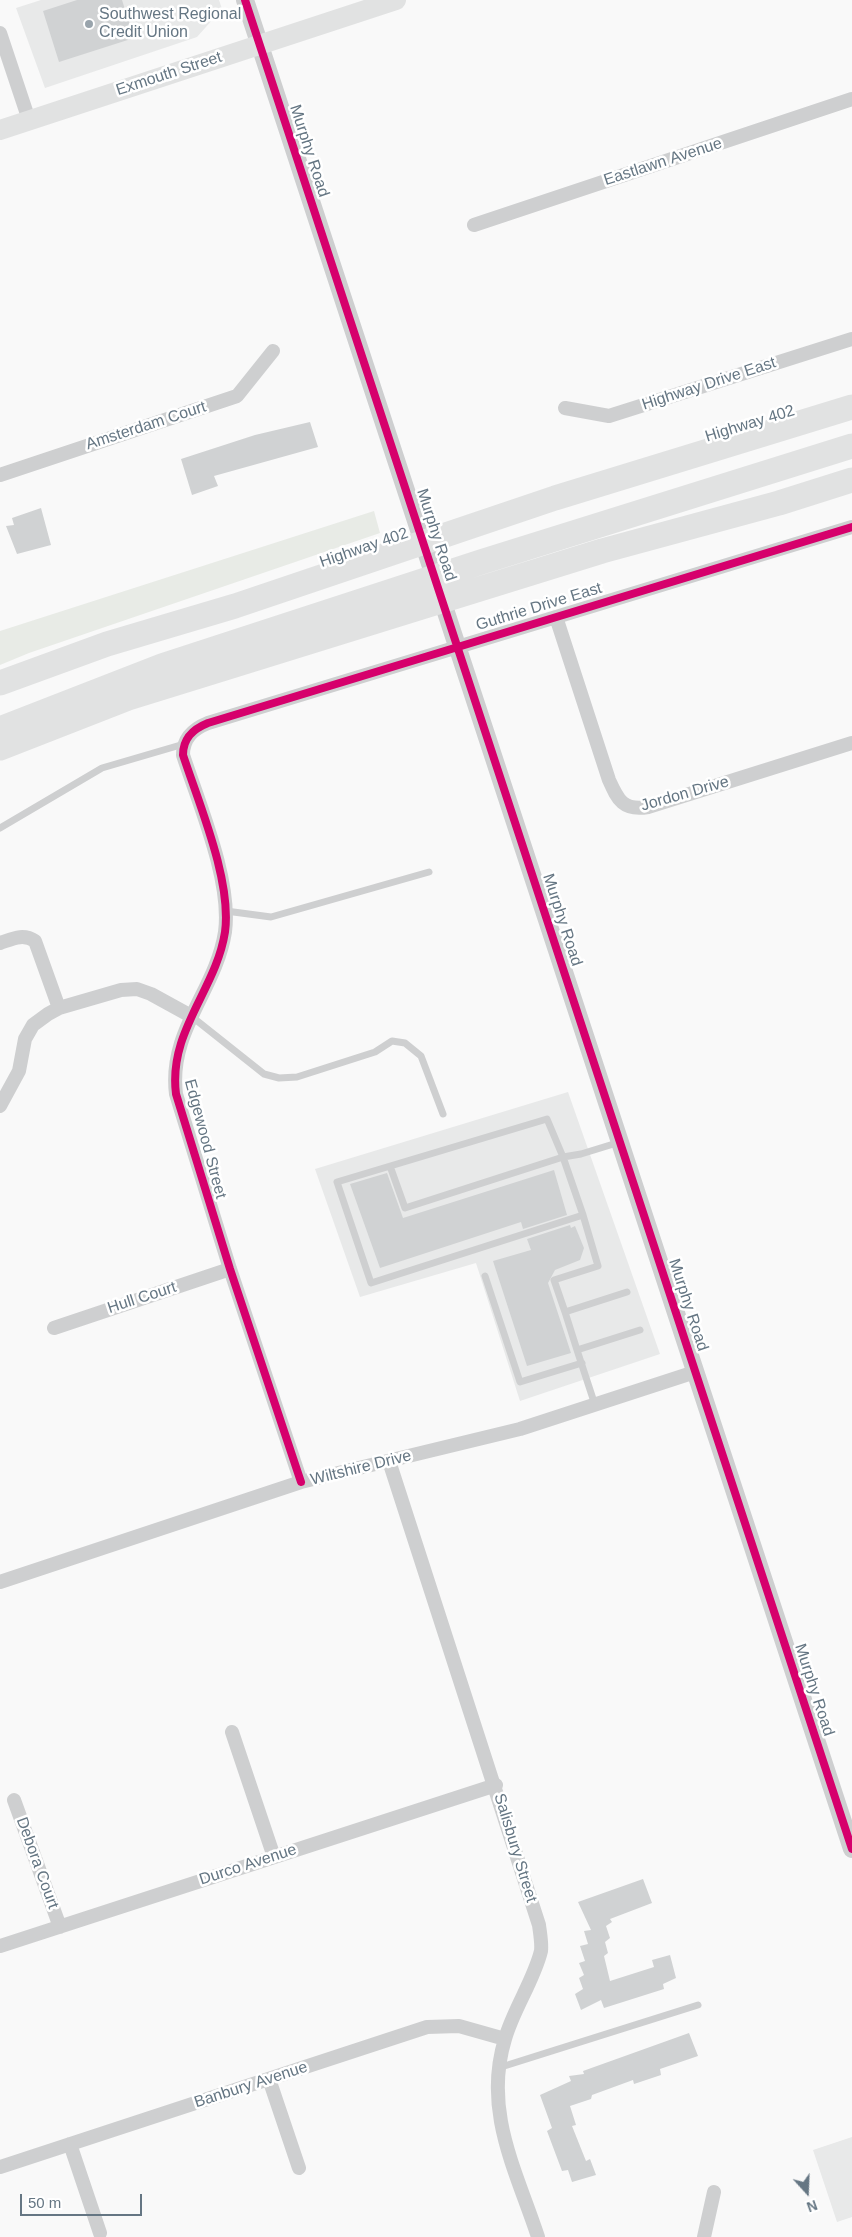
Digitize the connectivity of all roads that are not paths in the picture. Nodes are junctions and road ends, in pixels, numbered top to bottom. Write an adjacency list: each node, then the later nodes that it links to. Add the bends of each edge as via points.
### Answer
1 (245, 0): 4 (street, Murphy Road)
2 (396, 0): 4 (main road, Exmouth Street)
3 (0, 33): 6 (street)
4 (260, 45): 6 (main road, Exmouth Street); 33 (street, Murphy Road)
5 (852, 99): 8 (street, Eastlawn Avenue)
6 (29, 120): 7 (main road, Exmouth Street)
7 (0, 130)
8 (474, 225)
9 (852, 339): 13 (street, Highway Drive East, via 609,416)
10 (273, 352): 15 (street, Amsterdam Court, via 237,396)
11 (852, 391): 17 (highway, via 802,406)
12 (852, 406): 17 (highway, Highway 402)
13 (565, 408)
14 (852, 446): 21 (highway, via 162,666)
15 (0, 475)
16 (852, 480): 24 (highway, via 602,551 128,698)
17 (555, 498): 20 (highway, Highway 402, via 234,606 106,644)
18 (852, 527): 19 (street, Guthrie Drive East)
19 (556, 616): 22 (street, Jordon Drive, via 609,780 621,802 628,807 648,807); 23 (street, Guthrie Drive East, via 208,723 196,728)
20 (0, 683)
21 (0, 729)
22 (852, 743)
23 (184, 744): 25 (lane, via 102,768); 27 (street, Edgewood Street, via 183,755 214,852)
24 (0, 748)
25 (0, 828)
26 (429, 872): 27 (lane, via 271,918)
27 (226, 911): 30 (street, Edgewood Street, via 220,954)
28 (0, 943): 29 (street, via 28,936 35,941)
29 (59, 1008): 30 (street, via 121,990 137,989); 31 (street, via 33,1025 25,1039 19,1071)
30 (191, 1016): 32 (lane, via 264,1074 279,1078 297,1077 375,1052 392,1041 405,1043 421,1056); 37 (street, Edgewood Street, via 176,1059 176,1094)
31 (0, 1106)
32 (443, 1114)
33 (620, 1142): 34 (lane); 45 (street, Murphy Road)
34 (563, 1157): 35 (lane, via 547,1119); 35 (lane, via 405,1208); 36 (lane)
35 (390, 1166): 36 (lane, via 337,1182 371,1283)
36 (583, 1215): 40 (lane, via 598,1266 554,1280)
37 (230, 1269): 41 (street, Hull Court); 48 (street, Edgewood Street)
38 (485, 1276): 44 (lane, via 520,1382)
39 (627, 1292): 40 (lane)
40 (565, 1312): 43 (lane)
41 (54, 1328)
42 (640, 1330): 43 (lane)
43 (577, 1350): 44 (lane)
44 (582, 1363): 46 (lane)
45 (696, 1372): 46 (street, Wiltshire Drive); 53 (street, Murphy Road)
46 (595, 1405): 47 (street, Wiltshire Drive, via 520,1430)
47 (389, 1461): 48 (street, Wiltshire Drive); 51 (street, Salisbury Street)
48 (301, 1482): 49 (street, Wiltshire Drive)
49 (0, 1582)
50 (232, 1732): 54 (street)
51 (496, 1785): 54 (street, Durco Avenue); 58 (street, Salisbury Street, via 539,1925 541,1950)
52 (14, 1800): 55 (street, Debora Court)
53 (852, 1849)
54 (274, 1857): 55 (street, Durco Avenue)
55 (60, 1927): 56 (street, Durco Avenue)
56 (0, 1946)
57 (698, 2005): 59 (lane)
58 (505, 2039): 59 (street, Salisbury Street); 60 (street, Banbury Avenue, via 459,2026 427,2027)
59 (498, 2068): 66 (street, Salisbury Street, via 496,2100 501,2128)
60 (269, 2079): 61 (street, Banbury Avenue); 63 (street)
61 (70, 2144): 62 (street, Banbury Avenue); 65 (street)
62 (0, 2167)
63 (299, 2168)
64 (714, 2192): 67 (street)
65 (100, 2233)
66 (538, 2237)
67 (704, 2237)

